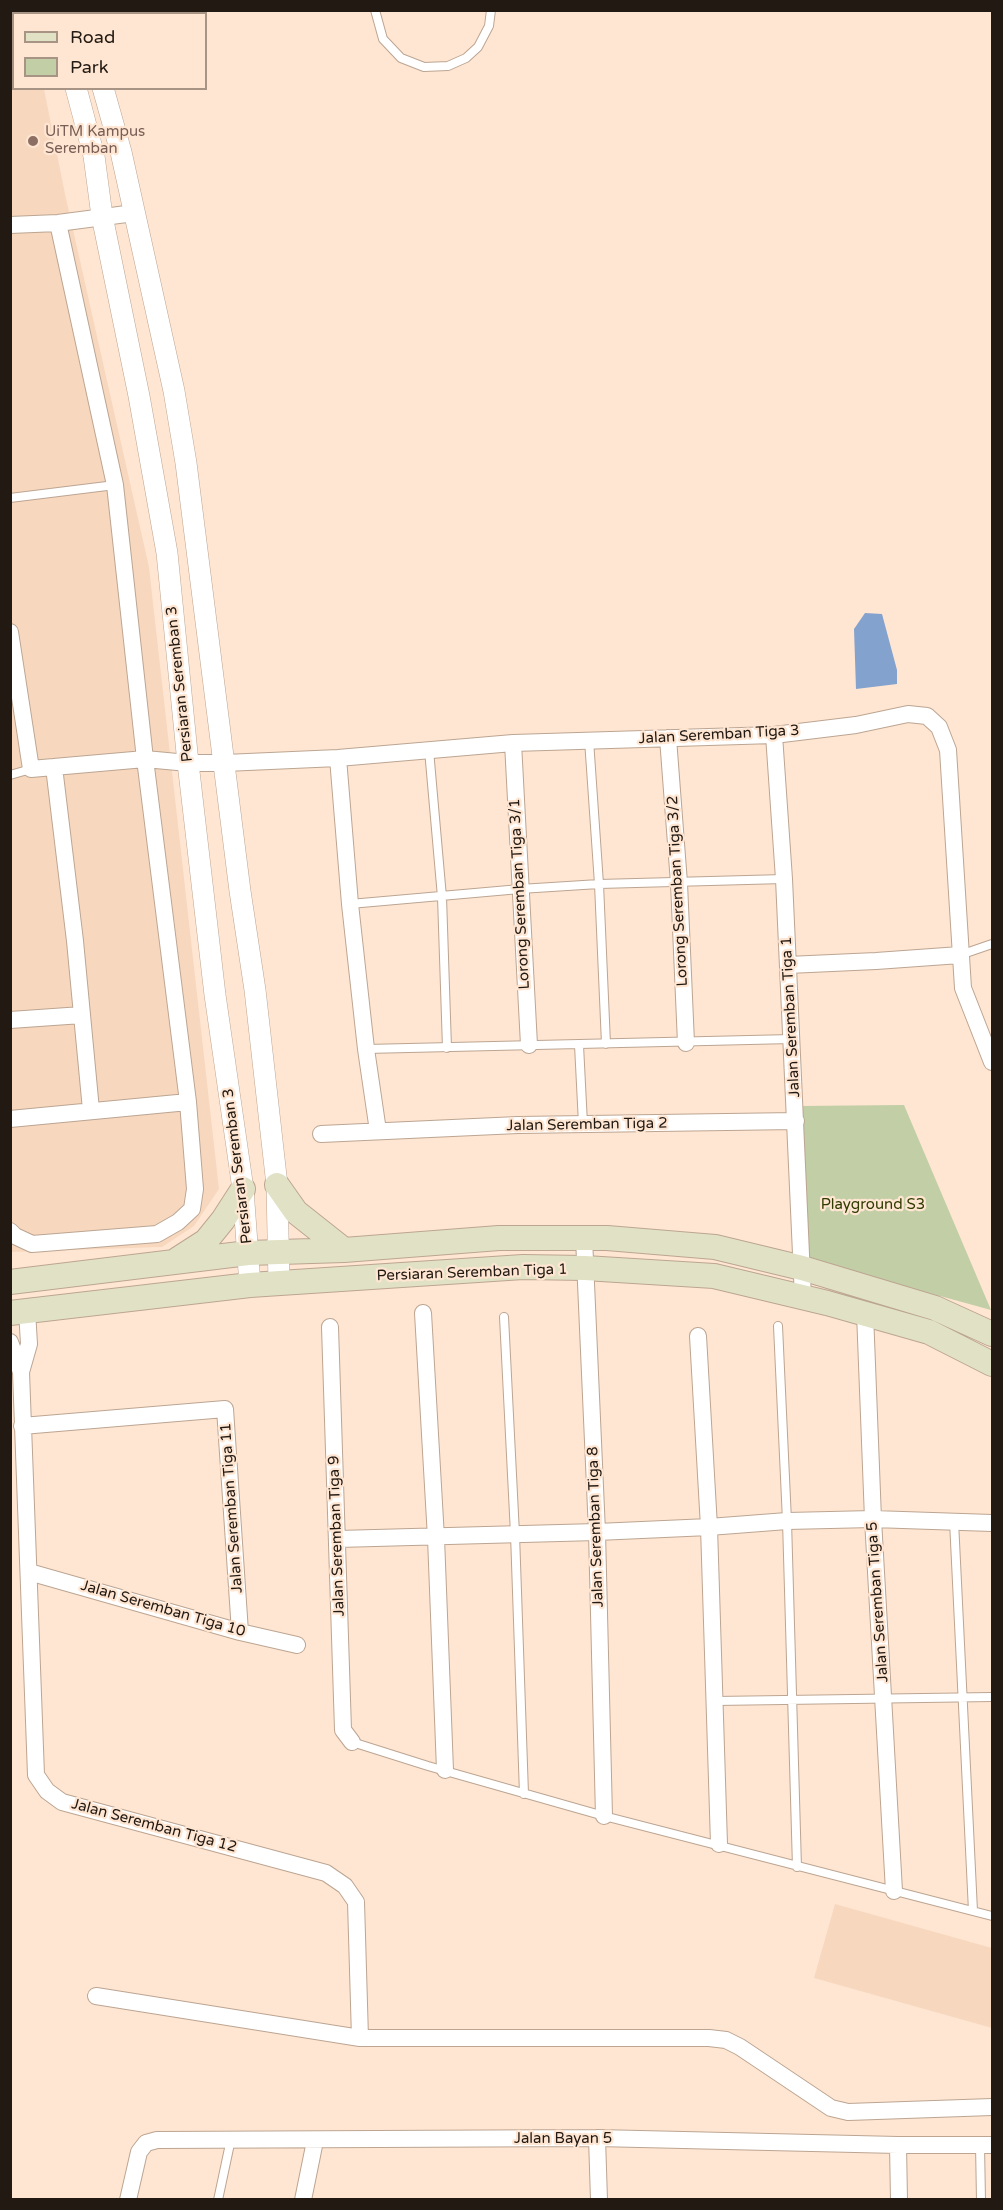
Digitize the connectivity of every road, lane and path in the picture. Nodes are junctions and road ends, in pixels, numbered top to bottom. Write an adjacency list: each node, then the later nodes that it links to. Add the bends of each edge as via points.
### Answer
1 (375, 10): 2 (lane, via 383,39 401,58 424,67 448,66 466,58 478,47 489,26)
2 (491, 10)
3 (77, 90): 6 (street, Persiaran Seremban 3, via 94,156)
4 (105, 90): 5 (street, Persiaran Seremban 3)
5 (134, 213): 6 (street); 9 (street, Persiaran Seremban 3)
6 (102, 216): 7 (street); 10 (street, Persiaran Seremban 3)
7 (58, 223): 8 (street); 11 (street)
8 (10, 225)
9 (174, 391): 10 (street); 22 (street, Persiaran Seremban 3)
10 (139, 396): 21 (street, Persiaran Seremban 3, via 167,553)
11 (115, 485): 12 (lane); 20 (street)
12 (10, 498)
13 (10, 632): 24 (street)
14 (774, 735): 15 (street, Jalan Seremban Tiga 3); 26 (street, Jalan Seremban Tiga 1); 33 (street, Jalan Seremban Tiga 3, via 908,714 927,716 939,727 948,750)
15 (668, 738): 16 (street, Jalan Seremban Tiga 3); 27 (street, Lorong Seremban Tiga 3/2)
16 (589, 740): 17 (street, Jalan Seremban Tiga 3); 28 (lane)
17 (513, 743): 18 (street, Jalan Seremban Tiga 3); 29 (street, Lorong Seremban Tiga 3/1)
18 (429, 750): 19 (street, Jalan Seremban Tiga 3); 30 (lane)
19 (338, 758): 22 (street, Jalan Seremban Tiga 3); 31 (street)
20 (145, 759): 21 (street, Jalan Seremban Tiga 3); 23 (street, Jalan Seremban Tiga 3); 45 (street)
21 (188, 763): 22 (street, Jalan Seremban Tiga 3); 53 (street, Persiaran Seremban 3)
22 (225, 763): 52 (street, Persiaran Seremban 3)
23 (54, 767): 24 (street, Jalan Seremban Tiga 3); 35 (street)
24 (31, 769): 25 (lane)
25 (10, 775)
26 (784, 879): 27 (lane); 34 (street, Jalan Seremban Tiga 1)
27 (679, 883): 28 (lane); 38 (street, Lorong Seremban Tiga 3/2)
28 (599, 884): 29 (lane); 39 (lane)
29 (520, 889): 30 (lane); 40 (street, Lorong Seremban Tiga 3/1)
30 (442, 897): 31 (lane); 43 (lane)
31 (350, 904): 42 (street)
32 (993, 944): 33 (lane)
33 (960, 955): 34 (street); 44 (street, Jalan Seremban Tiga 3, via 963,988)
34 (788, 965): 37 (street, Jalan Seremban Tiga 1)
35 (81, 1016): 36 (street); 46 (street)
36 (10, 1020)
37 (792, 1039): 38 (lane); 48 (street, Jalan Seremban Tiga 1)
38 (686, 1043): 39 (lane)
39 (606, 1044): 41 (lane)
40 (529, 1045): 41 (lane); 43 (lane)
41 (579, 1045): 49 (lane)
42 (366, 1048): 43 (lane); 50 (street)
43 (447, 1048)
44 (993, 1062)
45 (188, 1102): 46 (street); 54 (street, via 195,1189 192,1209 178,1222 157,1234 32,1244)
46 (91, 1110): 47 (street)
47 (10, 1119)
48 (796, 1121): 49 (street, Jalan Seremban Tiga 2); 60 (street, Jalan Seremban Tiga 1)
49 (583, 1124): 50 (street, Jalan Seremban Tiga 2)
50 (378, 1131): 51 (street, Jalan Seremban Tiga 2)
51 (321, 1134)
52 (277, 1185): 56 (main road, via 296,1212); 57 (street, Persiaran Seremban 3)
53 (243, 1189): 58 (street, Persiaran Seremban 3); 59 (main road, via 206,1241)
54 (10, 1231)
55 (584, 1238): 56 (main road, Persiaran Seremban Tiga 1, via 499,1238); 60 (main road, Persiaran Seremban Tiga 1, via 715,1247); 61 (street, Jalan Seremban Tiga 8)
56 (344, 1250): 57 (main road, Persiaran Seremban Tiga 1)
57 (278, 1252): 58 (main road, Persiaran Seremban Tiga 1); 63 (street, Persiaran Seremban 3)
58 (248, 1253): 59 (main road, Persiaran Seremban Tiga 1); 64 (street, Persiaran Seremban 3)
59 (173, 1262): 62 (main road, Persiaran Seremban Tiga 1)
60 (802, 1268): 65 (street, Jalan Seremban Tiga 1); 72 (main road, Persiaran Seremban Tiga 1, via 935,1308)
61 (585, 1269): 63 (main road, Persiaran Seremban Tiga 1, via 523,1267); 65 (main road, Persiaran Seremban Tiga 1, via 714,1276); 83 (street, Jalan Seremban Tiga 8)
62 (10, 1282)
63 (279, 1283): 64 (main road, Persiaran Seremban Tiga 1)
64 (250, 1285): 66 (main road, Persiaran Seremban Tiga 1)
65 (804, 1298): 68 (main road, Persiaran Seremban Tiga 1)
66 (19, 1312): 76 (street, Jalan Seremban Tiga 12, via 29,1344)
67 (423, 1313): 85 (street)
68 (865, 1313): 75 (main road, Persiaran Seremban Tiga 1, via 929,1332); 78 (street, Jalan Seremban Tiga 5)
69 (504, 1317): 84 (lane)
70 (778, 1326): 79 (lane)
71 (330, 1327): 86 (street, Jalan Seremban Tiga 9)
72 (993, 1334)
73 (698, 1336): 82 (street)
74 (10, 1342): 76 (street, Jalan Seremban Tiga 12)
75 (993, 1364)
76 (21, 1372): 77 (street, Jalan Seremban Tiga 12)
77 (22, 1426): 87 (street, Jalan Seremban Tiga 12); 88 (street, Jalan Seremban Tiga 11, via 225,1409)
78 (873, 1519): 79 (street); 80 (street); 91 (street, Jalan Seremban Tiga 5)
79 (787, 1521): 82 (street); 93 (lane)
80 (954, 1521): 81 (street); 90 (lane)
81 (993, 1523)
82 (709, 1527): 83 (street); 94 (street)
83 (597, 1532): 84 (street); 98 (street, Jalan Seremban Tiga 8)
84 (515, 1534): 85 (street); 97 (lane)
85 (436, 1538): 86 (street); 96 (street)
86 (338, 1539): 95 (street, Jalan Seremban Tiga 9, via 343,1730)
87 (29, 1572): 88 (street, Jalan Seremban Tiga 10); 105 (street, Jalan Seremban Tiga 12, via 36,1775 47,1791 62,1802 326,1873 345,1886 356,1902)
88 (240, 1632): 89 (street, Jalan Seremban Tiga 10)
89 (297, 1645)
90 (962, 1696): 91 (lane); 92 (lane); 102 (lane)
91 (884, 1697): 93 (lane); 101 (street, Jalan Seremban Tiga 5)
92 (993, 1697)
93 (792, 1699): 94 (lane); 100 (lane)
94 (715, 1701): 99 (street)
95 (351, 1742): 96 (lane)
96 (445, 1770): 97 (lane)
97 (524, 1794): 98 (lane)
98 (604, 1816): 99 (lane)
99 (719, 1844): 100 (lane)
100 (797, 1867): 101 (lane)
101 (894, 1891): 102 (lane)
102 (973, 1911): 103 (lane)
103 (993, 1916)
104 (96, 1996): 105 (street)
105 (360, 2037): 106 (street, via 717,2039 740,2047 831,2108 848,2112)
106 (993, 2107)
107 (597, 2138): 109 (street, Jalan Bayan 5); 110 (street, Jalan Bayan 5); 115 (street)
108 (231, 2139): 109 (street, Jalan Bayan 5); 112 (street, Jalan Bayan 5, via 146,2143 139,2152); 113 (lane)
109 (315, 2141): 114 (street)
110 (898, 2145): 111 (street, Jalan Bayan 5); 116 (street)
111 (986, 2145): 117 (lane)
112 (129, 2199)
113 (218, 2199)
114 (303, 2199)
115 (599, 2199)
116 (899, 2199)
117 (981, 2199)

